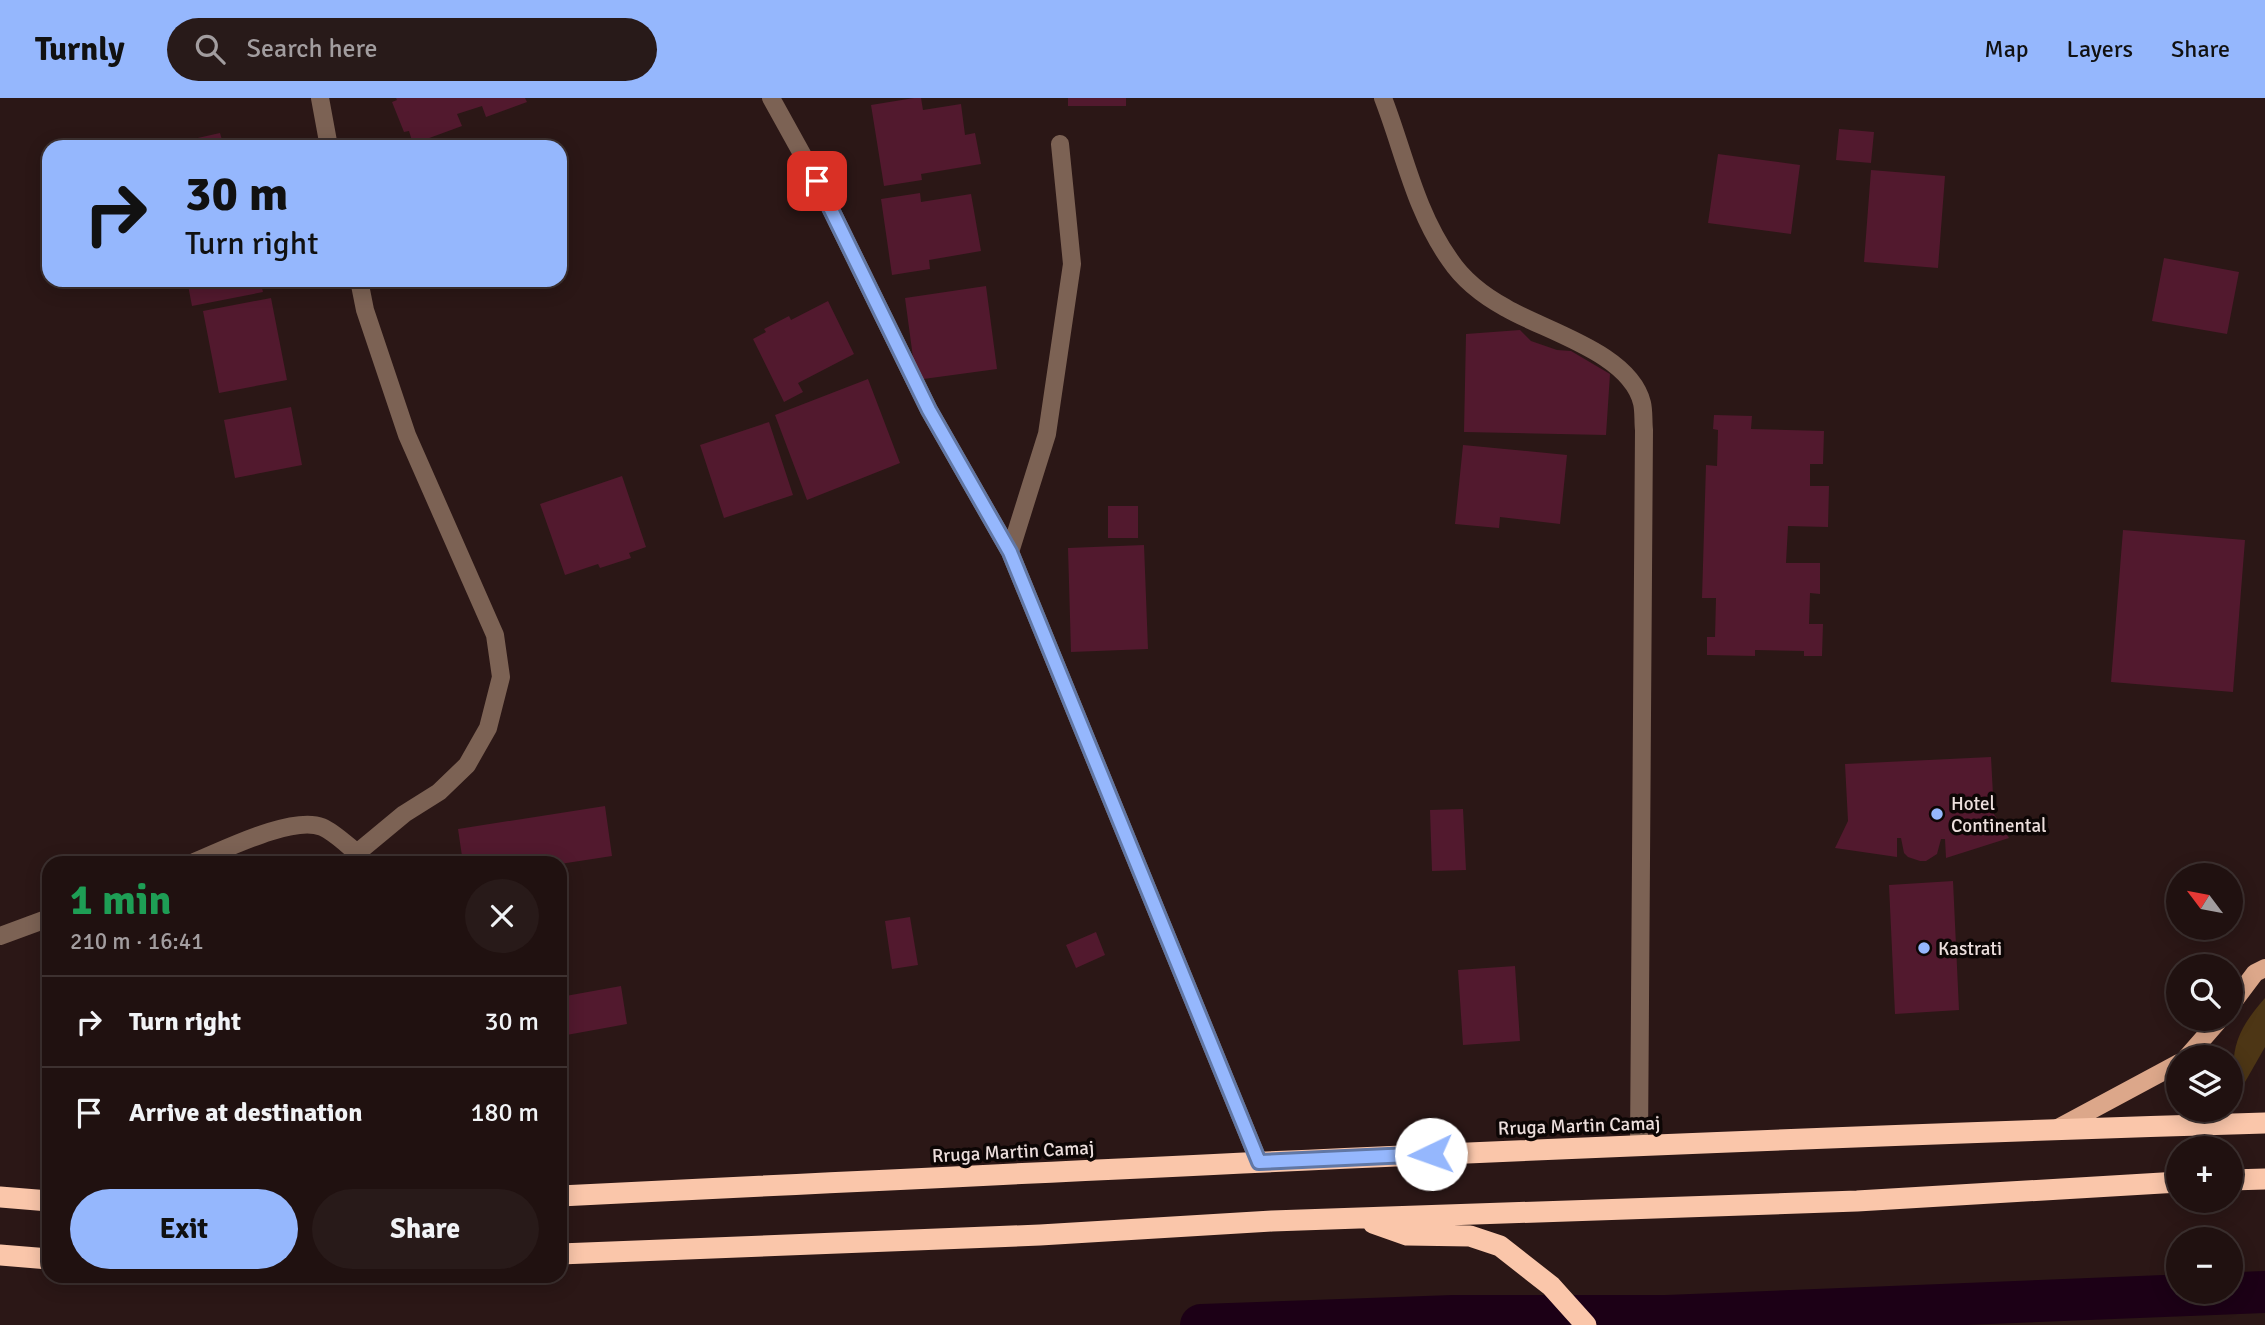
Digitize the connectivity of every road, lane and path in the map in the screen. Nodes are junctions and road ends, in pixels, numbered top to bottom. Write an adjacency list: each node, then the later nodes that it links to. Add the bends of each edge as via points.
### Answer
1 (320, 98): 4 (street)
2 (771, 98): 7 (street, via 817,181 929,410)
3 (1383, 98): 20 (street, via 1418,202 1450,260 1475,288 1507,309 1601,354 1627,377 1642,401)
4 (329, 140)
5 (1060, 144): 7 (street, via 1072,264 1047,434)
6 (360, 287): 10 (street, via 407,435 495,635 501,677 488,728 467,765)
7 (1010, 552): 21 (street)
8 (210, 856): 9 (street, via 299,824 322,827)
9 (352, 856)
10 (356, 856)
11 (42, 921): 12 (street)
12 (0, 936)
13 (2265, 968): 14 (main road)
14 (2243, 990)
15 (2210, 1031): 16 (main road)
16 (2197, 1045)
17 (2166, 1070): 19 (main road)
18 (2265, 1123): 19 (highway, Rruga Martin Camaj)
19 (2058, 1128): 20 (highway, Rruga Martin Camaj)
20 (1639, 1146): 21 (highway, Rruga Martin Camaj)
21 (1259, 1162): 25 (highway, Rruga Martin Camaj)
22 (2265, 1179): 23 (highway)
23 (2243, 1180)
24 (2166, 1183): 28 (highway)
25 (567, 1196)
26 (0, 1198): 27 (highway)
27 (42, 1200)
28 (1361, 1219): 29 (highway); 32 (highway, via 1407,1235 1470,1236 1490,1243 1551,1286)
29 (567, 1254)
30 (0, 1255): 31 (highway)
31 (42, 1258)
32 (1586, 1325)

